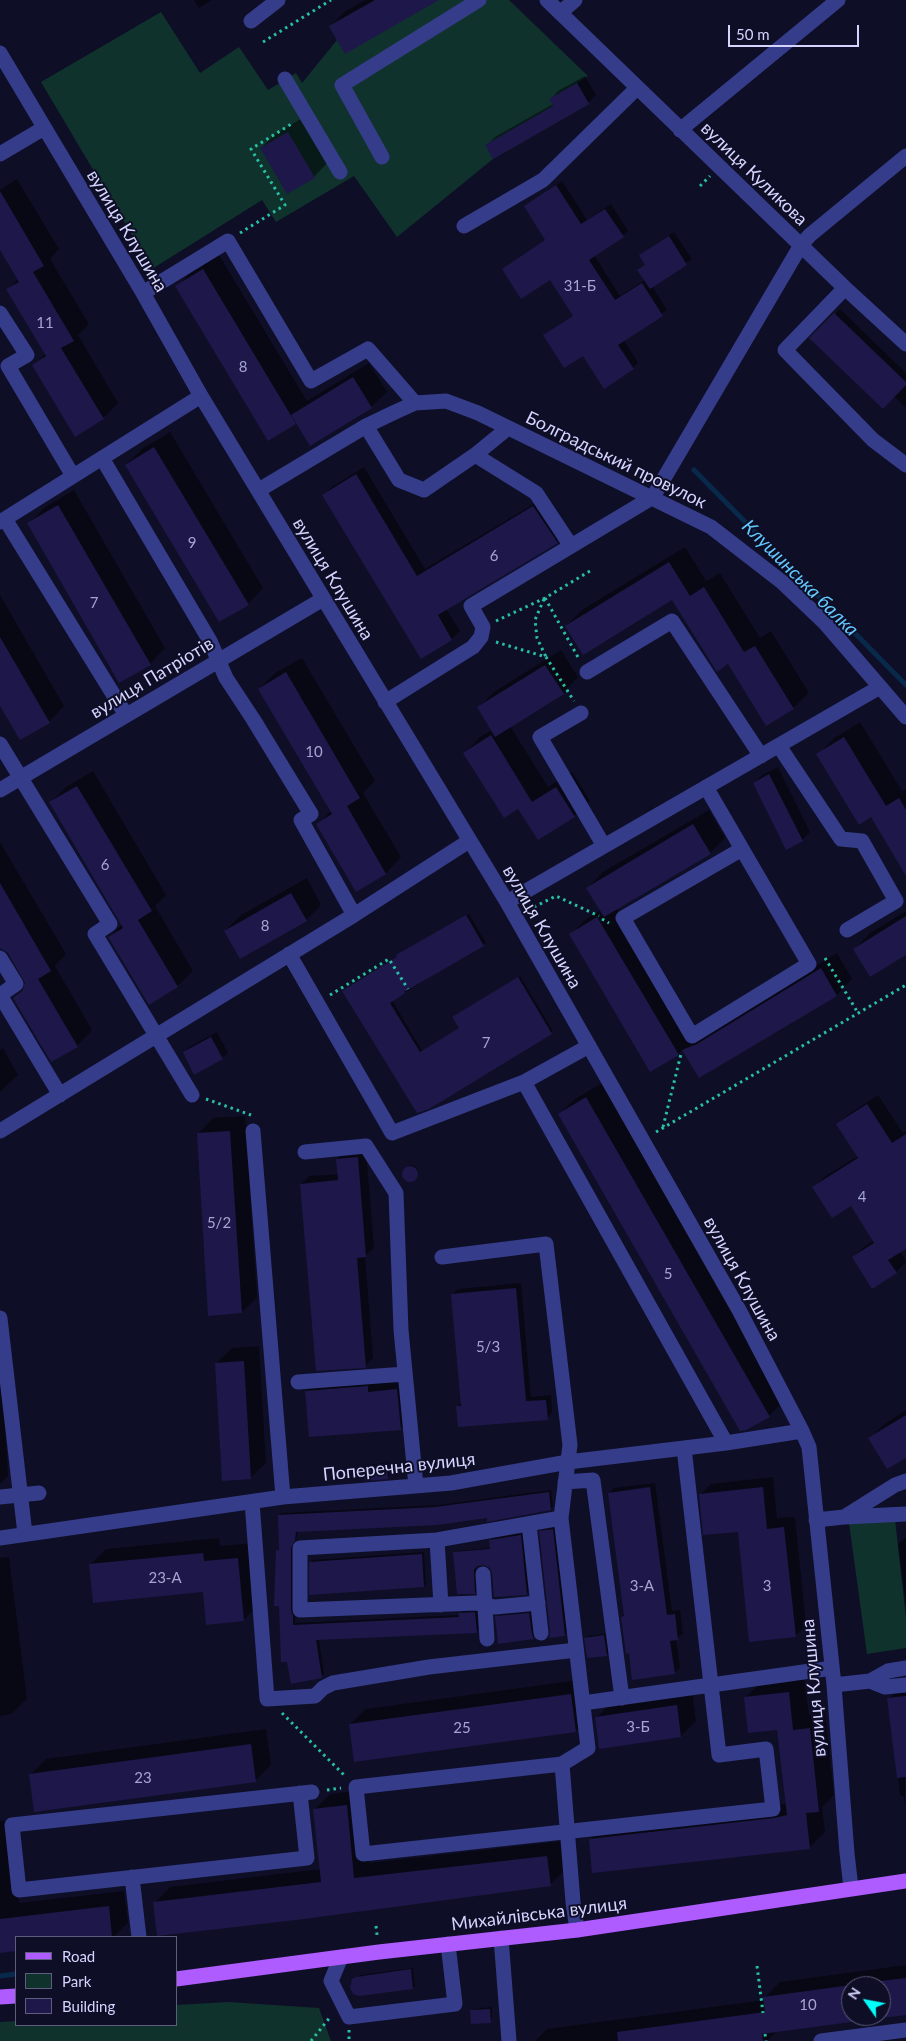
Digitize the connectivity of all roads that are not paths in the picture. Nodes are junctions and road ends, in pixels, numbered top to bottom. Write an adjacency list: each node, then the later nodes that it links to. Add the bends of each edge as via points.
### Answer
1 (278, 0): 7 (street)
2 (479, 0): 15 (street, via 342,85)
3 (546, 0): 6 (street, вулиця Куликова)
4 (575, 0): 6 (street)
5 (838, 0): 12 (street, вулиця Куликова)
6 (560, 14): 10 (street, вулиця Куликова)
7 (251, 21)
8 (0, 53): 11 (street, вулиця Клушина)
9 (285, 80): 16 (street)
10 (637, 88): 12 (street, вулиця Куликова); 17 (street, via 544,180)
11 (44, 128): 13 (street); 20 (street, вулиця Клушина)
12 (680, 130): 18 (street, вулиця Куликова)
13 (0, 154)
14 (906, 156): 18 (street, вулиця Куликова)
15 (382, 158)
16 (340, 172)
17 (464, 226)
18 (801, 245): 19 (street, вулиця Куликова); 32 (street)
19 (845, 288): 22 (street, вулиця Куликова); 29 (street, via 785,350 873,440)
20 (143, 293): 23 (street, вулиця Клушина); 24 (street, via 228,241 311,381 368,349)
21 (0, 313): 30 (street, via 27,355 8,366)
22 (906, 344)
23 (201, 396): 28 (street); 31 (street, вулиця Клушина)
24 (415, 403): 25 (street, Болградський провулок); 26 (street, Болградський провулок, via 446,401)
25 (366, 426): 27 (street, via 399,480 424,490); 31 (street, Болградський провулок)
26 (508, 428): 27 (street); 32 (street, Болградський провулок)
27 (475, 455): 34 (street, via 536,493)
28 (102, 458): 30 (street); 36 (street, via 210,641)
29 (906, 465)
30 (73, 476): 33 (street)
31 (259, 490): 35 (street, вулиця Клушина)
32 (654, 497): 34 (street); 38 (street, Болградський провулок, via 711,527 782,582 825,623)
33 (3, 520): 41 (street)
34 (571, 546): 39 (street, via 471,606 482,632 472,647)
35 (323, 599): 36 (street, вулиця Патріотів); 39 (street, вулиця Клушина)
36 (218, 660): 41 (street, вулиця Патріотів); 53 (street, via 311,814 301,820)
37 (587, 672): 45 (street, via 672,621)
38 (880, 687): 42 (street, Болградський провулок); 44 (street)
39 (385, 702): 49 (street, вулиця Клушина)
40 (581, 712): 50 (street, via 540,737)
41 (126, 715): 46 (street, вулиця Патріотів)
42 (906, 717)
43 (0, 744): 46 (street)
44 (779, 746): 45 (street); 54 (street, via 841,839 862,841 896,901)
45 (761, 756): 47 (street)
46 (20, 778): 48 (street, вулиця Патріотів); 57 (street, via 110,924 95,934)
47 (706, 787): 50 (street); 51 (street)
48 (0, 790)
49 (469, 841): 52 (street, вулиця Клушина); 53 (street)
50 (604, 846): 52 (street)
51 (742, 850): 51 (street, via 810,964 692,1036 623,918)
52 (507, 902): 58 (street, вулиця Клушина)
53 (354, 915): 55 (street)
54 (847, 930)
55 (289, 954): 57 (street); 59 (street, via 392,1133)
56 (0, 958): 60 (street, via 16,984 0,995)
57 (157, 1036): 60 (street); 61 (street)
58 (589, 1046): 59 (street); 69 (street, вулиця Клушина, via 739,1310)
59 (524, 1082): 70 (street)
60 (60, 1095): 62 (street)
61 (192, 1095)
62 (0, 1131)
63 (253, 1131): 79 (street)
64 (305, 1152): 67 (street, via 366,1146 396,1193)
65 (442, 1257): 72 (street, via 546,1244 570,1445)
66 (0, 1318): 77 (street)
67 (405, 1374): 68 (street); 75 (street)
68 (298, 1382)
69 (802, 1431): 70 (street, Поперечна вулиця); 84 (street, вулиця Клушина, via 809,1447)
70 (726, 1442): 71 (street, Поперечна вулиця)
71 (684, 1448): 72 (street, Поперечна вулиця); 99 (street)
72 (568, 1462): 74 (street); 75 (street, Поперечна вулиця)
73 (906, 1481): 82 (street)
74 (565, 1482): 83 (street); 102 (street, via 593,1480)
75 (416, 1486): 79 (street, Поперечна вулиця)
76 (39, 1494): 77 (street)
77 (21, 1495): 78 (street); 86 (street)
78 (0, 1497)
79 (283, 1497): 80 (street, Поперечна вулиця)
80 (252, 1502): 86 (street, Поперечна вулиця); 95 (street, via 267,1699 315,1696 333,1683 429,1667)
81 (906, 1514): 82 (street)
82 (844, 1517): 84 (street)
83 (561, 1518): 85 (street); 95 (street)
84 (816, 1520): 96 (street, вулиця Клушина)
85 (529, 1524): 88 (street); 90 (street)
86 (25, 1534): 87 (street, Поперечна вулиця)
87 (0, 1538)
88 (437, 1540): 91 (street); 91 (street, via 300,1548 300,1610)
89 (483, 1574): 92 (street)
90 (538, 1603): 92 (street); 93 (street)
91 (441, 1605): 92 (street)
92 (485, 1605): 94 (street)
93 (541, 1634)
94 (487, 1639)
95 (576, 1650): 103 (street)
96 (832, 1668): 99 (street); 100 (street, вулиця Клушина)
97 (906, 1668): 98 (street, via 888,1670)
98 (870, 1681): 100 (street); 101 (street, via 885,1687)
99 (711, 1685): 102 (street); 105 (street, via 719,1755 766,1749 773,1809)
100 (834, 1685): 108 (street, вулиця Клушина)
101 (906, 1685)
102 (622, 1698): 103 (street)
103 (583, 1703): 104 (street, via 588,1748)
104 (562, 1764): 105 (street); 105 (street, via 356,1787 363,1854)
105 (568, 1832): 109 (street)
106 (132, 1877): 106 (street, via 19,1890 12,1825 306,1792 307,1858); 110 (street)
107 (906, 1881): 108 (main road, Михайлівська вулиця)
108 (851, 1888): 109 (main road, Михайлівська вулиця)
109 (577, 1930): 111 (main road, Михайлівська вулиця)
110 (139, 1936)
111 (501, 1938): 112 (main road, Михайлівська вулиця); 118 (street)
112 (448, 1944): 113 (main road, Михайлівська вулиця); 113 (street, via 455,2004 349,2017 331,1981)
113 (341, 1957): 114 (main road, Михайлівська вулиця)
114 (178, 1978)
115 (15, 1996): 116 (main road)
116 (0, 1998)
117 (906, 2030): 119 (street)
118 (509, 2041)
119 (821, 2041)

